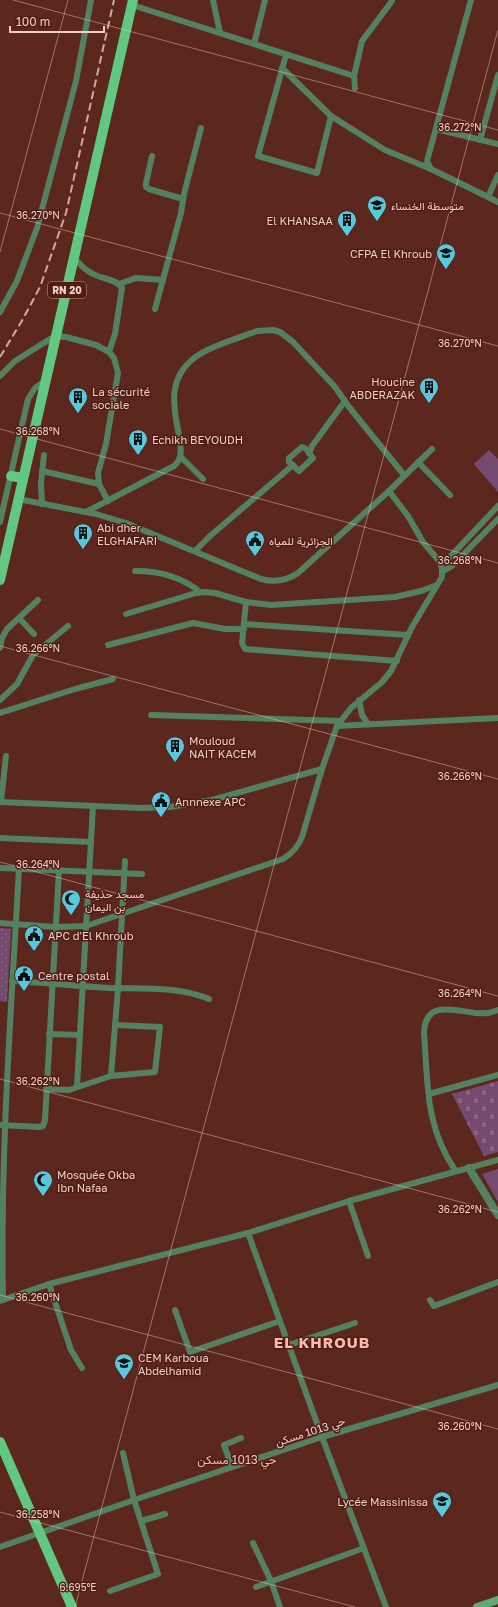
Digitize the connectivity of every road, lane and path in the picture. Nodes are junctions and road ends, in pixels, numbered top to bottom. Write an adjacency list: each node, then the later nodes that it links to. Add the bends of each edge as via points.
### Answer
1 (91, 0): 29 (street, via 76,81 36,228 17,281)
2 (213, 0): 7 (street)
3 (265, 0): 8 (street)
4 (392, 0): 12 (street, via 362,41)
5 (471, 0): 16 (street)
6 (132, 2): 7 (street); 25 (main road, RN 20)
7 (220, 33): 8 (street)
8 (254, 44): 9 (street)
9 (286, 55): 10 (street); 12 (street)
10 (282, 68): 14 (street); 14 (street, via 258,156 317,173)
11 (498, 75): 17 (street)
12 (354, 76): 13 (street)
13 (355, 88)
14 (331, 116): 20 (street, via 385,150)
15 (201, 128): 23 (street)
16 (436, 129): 17 (street); 20 (street, via 427,161)
17 (480, 140): 18 (street)
18 (498, 144)
19 (152, 156): 23 (street, via 146,187)
20 (431, 169): 22 (street)
21 (498, 175): 22 (street)
22 (488, 197): 24 (street)
23 (183, 199): 26 (street)
24 (498, 202)
25 (74, 257): 27 (street, via 92,274); 30 (main road, RN 20)
26 (163, 280): 27 (street, via 136,278); 28 (street)
27 (120, 284): 31 (street, via 122,293)
28 (155, 309)
29 (0, 312)
30 (56, 336): 31 (street, via 96,345); 32 (street, via 15,361); 33 (main road, RN 20)
31 (109, 352): 46 (street, via 117,365 118,373 106,444 98,473)
32 (0, 376)
33 (45, 381): 43 (street, via 35,388 28,399); 44 (main road, RN 20)
34 (345, 401): 36 (street); 38 (street, via 329,380 287,336 272,330 257,331 202,353 181,372 173,399); 42 (street)
35 (432, 449): 39 (street)
36 (309, 453): 40 (street, via 312,460 301,470); 40 (street, via 305,448 300,448 289,458)
37 (44, 455): 41 (street)
38 (181, 457): 45 (street); 50 (street, via 174,466)
39 (418, 462): 42 (street); 48 (street)
40 (293, 465): 56 (street)
41 (42, 471): 46 (street); 51 (street)
42 (404, 475): 47 (street)
43 (11, 476): 44 (main road); 55 (street)
44 (23, 478): 49 (main road, RN 20)
45 (203, 479)
46 (99, 484): 50 (street)
47 (389, 491): 56 (street, via 298,573 285,580 261,579); 57 (street)
48 (450, 495)
49 (18, 499): 51 (street); 60 (main road, RN 20)
50 (108, 501): 53 (street)
51 (42, 504): 53 (street)
52 (498, 506): 57 (street, via 449,558)
53 (86, 512): 56 (street, via 126,523)
54 (498, 519): 59 (street, via 452,566)
55 (0, 522)
56 (195, 551)
57 (440, 562): 59 (street)
58 (135, 571): 62 (street, via 162,574 187,582)
59 (442, 572): 61 (street)
60 (0, 580)
61 (438, 585): 64 (street, via 395,597 271,605); 70 (street)
62 (200, 592): 64 (street, via 215,593); 65 (street)
63 (38, 600): 66 (street)
64 (246, 602): 68 (street)
65 (126, 614)
66 (19, 618): 69 (street); 72 (street, via 5,632)
67 (68, 626): 75 (street, via 32,655 17,684)
68 (244, 627): 70 (street); 71 (street, via 225,629 193,623); 73 (street, via 242,645 247,650)
69 (34, 634)
70 (408, 635): 73 (street)
71 (108, 645)
72 (0, 648)
73 (396, 660): 76 (street, via 382,682)
74 (113, 679): 77 (street)
75 (0, 700)
76 (359, 700): 80 (street); 81 (street, via 362,715)
77 (0, 713)
78 (151, 715): 80 (street)
79 (498, 718): 81 (street)
80 (339, 723): 81 (street); 83 (street)
81 (368, 724)
82 (6, 756): 84 (street)
83 (322, 769): 85 (street, via 184,805 142,808); 95 (street, via 302,836 292,854)
84 (0, 802): 85 (street)
85 (93, 806): 87 (street)
86 (0, 838): 87 (street)
87 (91, 842): 92 (street)
88 (125, 861): 93 (street)
89 (0, 868): 90 (street)
90 (19, 868): 91 (street); 97 (street)
91 (59, 870): 92 (street); 98 (street)
92 (89, 871): 93 (street); 99 (street)
93 (124, 873): 94 (street); 95 (street)
94 (142, 874)
95 (122, 914): 99 (street); 103 (street)
96 (0, 923): 97 (street)
97 (16, 924): 98 (street); 100 (street)
98 (55, 926): 99 (street); 101 (street)
99 (86, 926): 102 (street)
100 (12, 981): 101 (street); 114 (street)
101 (53, 984): 102 (street); 107 (street)
102 (83, 986): 103 (street); 108 (street)
103 (118, 988): 104 (street, via 182,991); 106 (street)
104 (209, 999)
105 (498, 1010): 113 (street, via 478,1014 446,1009 430,1016 425,1024 424,1033)
106 (116, 1025): 110 (street); 110 (street, via 160,1027 155,1072)
107 (50, 1034): 108 (street); 112 (street)
108 (80, 1035): 111 (street)
109 (498, 1075): 113 (street)
110 (111, 1076): 111 (street)
111 (77, 1086): 112 (street, via 69,1090)
112 (46, 1089): 114 (street, via 43,1126)
113 (429, 1094): 117 (street, via 435,1132)
114 (2, 1125): 124 (street)
115 (498, 1160): 116 (street)
116 (469, 1168): 117 (street); 119 (street)
117 (455, 1170): 118 (street)
118 (349, 1201): 120 (street); 121 (street)
119 (498, 1215)
120 (248, 1233): 123 (street); 127 (street)
121 (368, 1256)
122 (498, 1282): 125 (street, via 434,1306)
123 (49, 1284): 124 (street); 130 (street, via 72,1350)
124 (2, 1300)
125 (430, 1300)
126 (175, 1310): 127 (street, via 190,1352)
127 (280, 1321): 129 (street)
128 (355, 1323): 129 (street)
129 (289, 1345): 132 (street)
130 (82, 1368)
131 (498, 1385): 132 (street, حي 1013 مسكن)
132 (322, 1437): 136 (street, حي 1013 مسكن); 143 (street)
133 (241, 1438): 136 (street, via 224,1445)
134 (0, 1442): 140 (main road)
135 (123, 1453): 137 (street)
136 (232, 1467): 137 (street, حي 1013 مسكن)
137 (134, 1500): 139 (street); 140 (street, حي 1013 مسكن)
138 (165, 1514): 139 (street)
139 (141, 1522): 146 (street, via 158,1574)
140 (40, 1533): 142 (street, حي 1013 مسكن); 148 (main road)
141 (253, 1543): 144 (street)
142 (0, 1547)
143 (364, 1548): 144 (street); 150 (street)
144 (271, 1581): 145 (street); 149 (street)
145 (256, 1587)
146 (110, 1591)
147 (498, 1600): 151 (main road)
148 (72, 1607)
149 (280, 1607)
150 (386, 1607)
151 (478, 1607)

